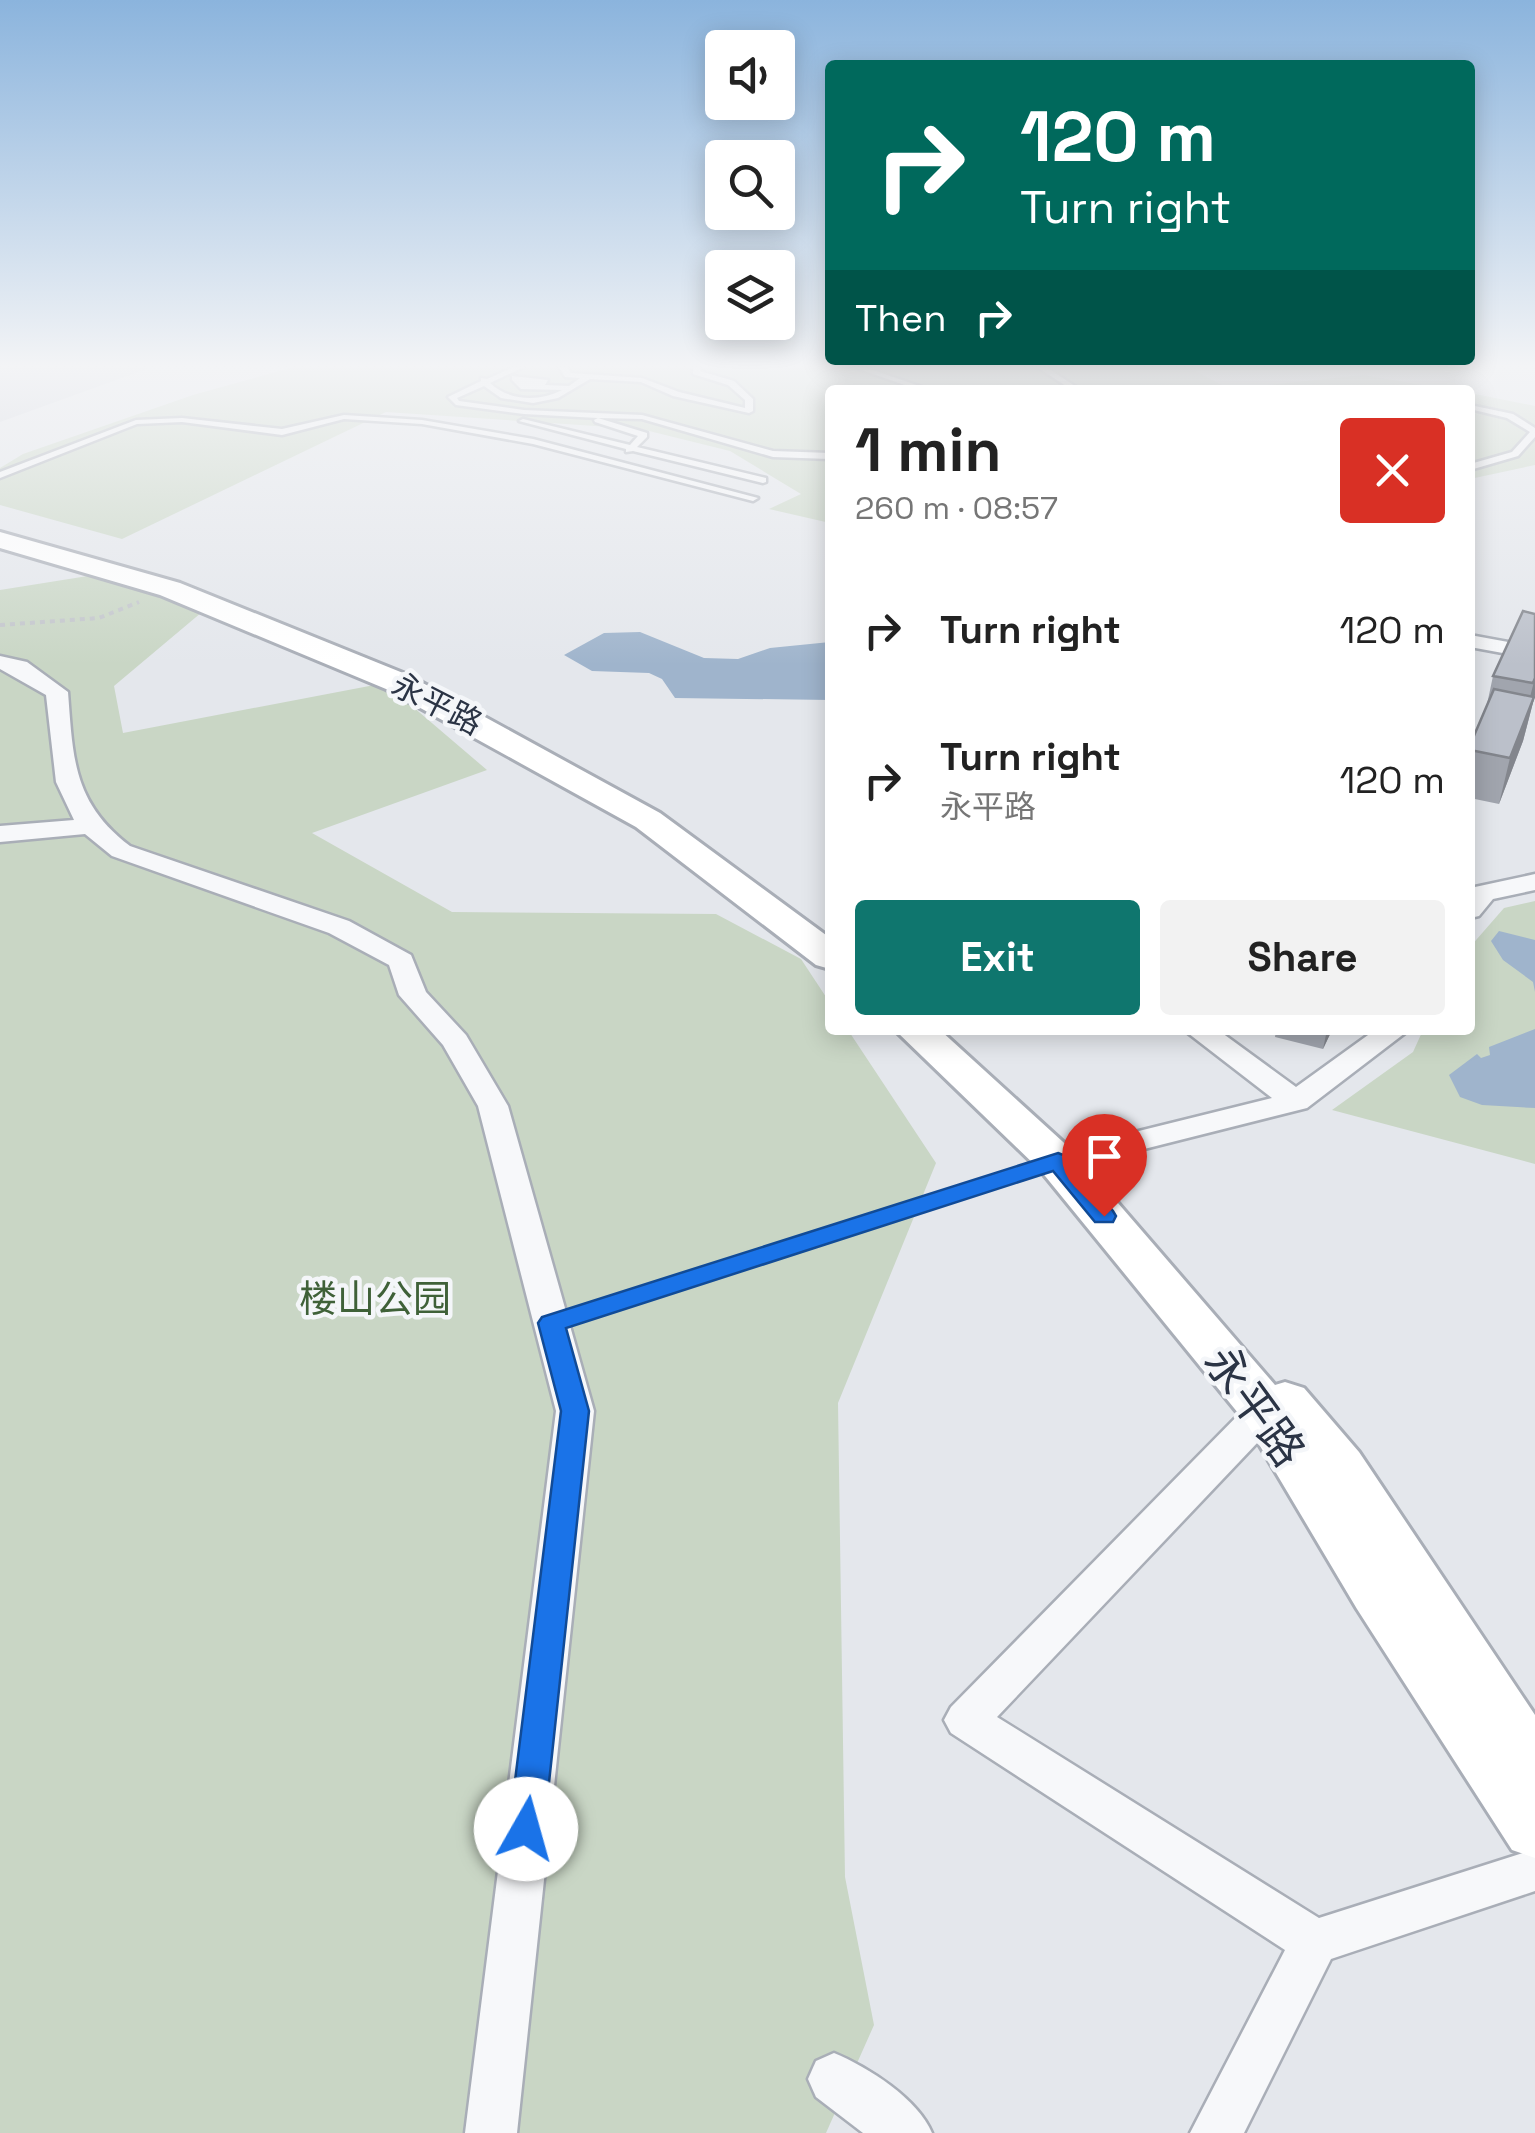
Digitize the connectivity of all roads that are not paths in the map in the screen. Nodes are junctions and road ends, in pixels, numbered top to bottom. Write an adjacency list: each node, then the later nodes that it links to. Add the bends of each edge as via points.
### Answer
1 (632, 467): 4 (lane)
2 (711, 467): 3 (lane)
3 (763, 480)
4 (753, 498)
5 (0, 532): 14 (main road, 永平路, via 204,591 410,676 664,814)
6 (0, 540): 15 (main road, 永平路, via 170,589 397,682 648,820)
7 (1475, 643): 8 (street)
8 (1535, 653)
9 (0, 662): 10 (street, via 19,666 56,692 64,778)
10 (90, 826): 11 (street); 22 (street, via 122,851 339,927 401,961 414,995 456,1041 492,1106)
11 (0, 834)
12 (1535, 882): 13 (street, via 1484,894)
13 (1475, 904)
14 (825, 933)
15 (825, 953)
16 (922, 1035): 21 (main road, 永平路)
17 (949, 1035): 21 (main road, 永平路)
18 (1206, 1035): 20 (street)
19 (1387, 1035): 20 (street)
20 (1296, 1101): 21 (street)
21 (1070, 1157): 22 (lane); 23 (main road, 永平路); 24 (main road, 永平路, via 1340,1466)
22 (552, 1323): 29 (street, via 575,1411)
23 (1266, 1410): 25 (main road, 永平路); 27 (street, via 966,1720)
24 (1535, 1768)
25 (1535, 1829)
26 (1535, 1870): 27 (street)
27 (1315, 1942): 31 (street)
28 (834, 2079): 30 (street)
29 (491, 2133)
30 (906, 2133)
31 (1216, 2133)

